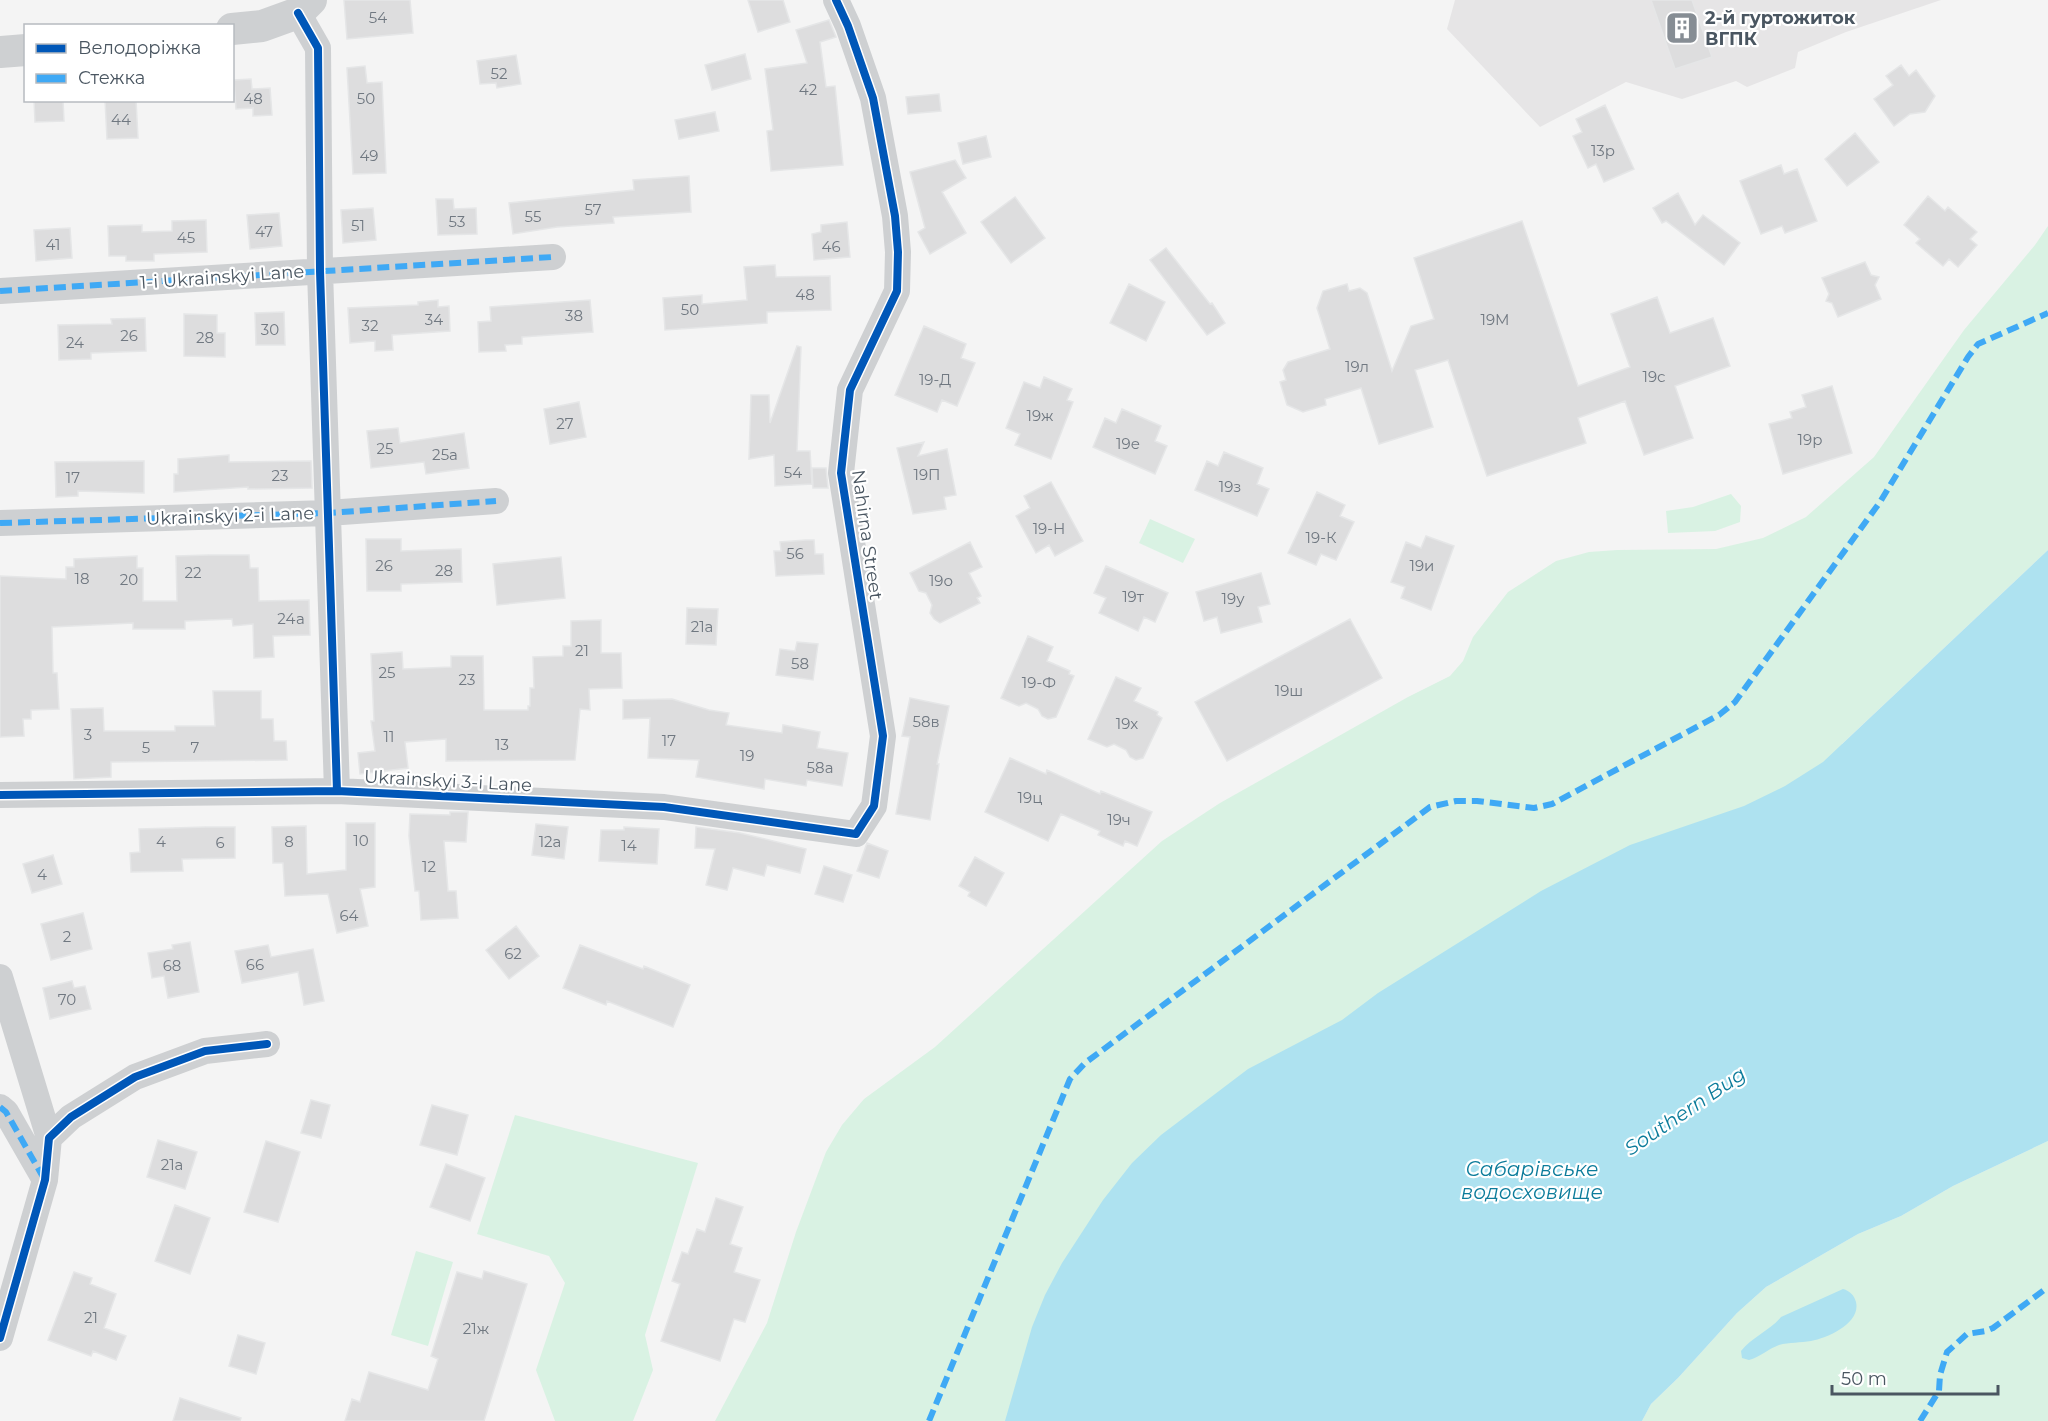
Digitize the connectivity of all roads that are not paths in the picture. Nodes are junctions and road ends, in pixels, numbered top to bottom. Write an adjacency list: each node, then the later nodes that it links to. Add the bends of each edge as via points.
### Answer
1 (836, 0): 14 (street, Nahirna Street, via 873,98 898,252 897,291 850,390 841,473 883,736 874,806)
2 (304, 7): 3 (street, via 262,26); 7 (street, via 318,48)
3 (234, 29)
4 (24, 50): 5 (street)
5 (0, 52)
6 (553, 257): 7 (street, 1-i Ukrainskyi Lane)
7 (320, 271): 8 (street, 1-i Ukrainskyi Lane); 10 (street)
8 (0, 291)
9 (496, 501): 10 (street, Ukrainskyi 2-i Lane)
10 (328, 513): 11 (street, Ukrainskyi 2-i Lane); 12 (street)
11 (0, 523)
12 (337, 790): 13 (street, Ukrainskyi 3-i Lane); 14 (street, Ukrainskyi 3-i Lane, via 664,807)
13 (0, 795)
14 (856, 834)
15 (0, 977): 18 (street)
16 (267, 1044): 18 (street, via 205,1051 135,1077 71,1117)
17 (0, 1107): 19 (street)
18 (49, 1138): 19 (street)
19 (45, 1180): 20 (street)
20 (0, 1338)

